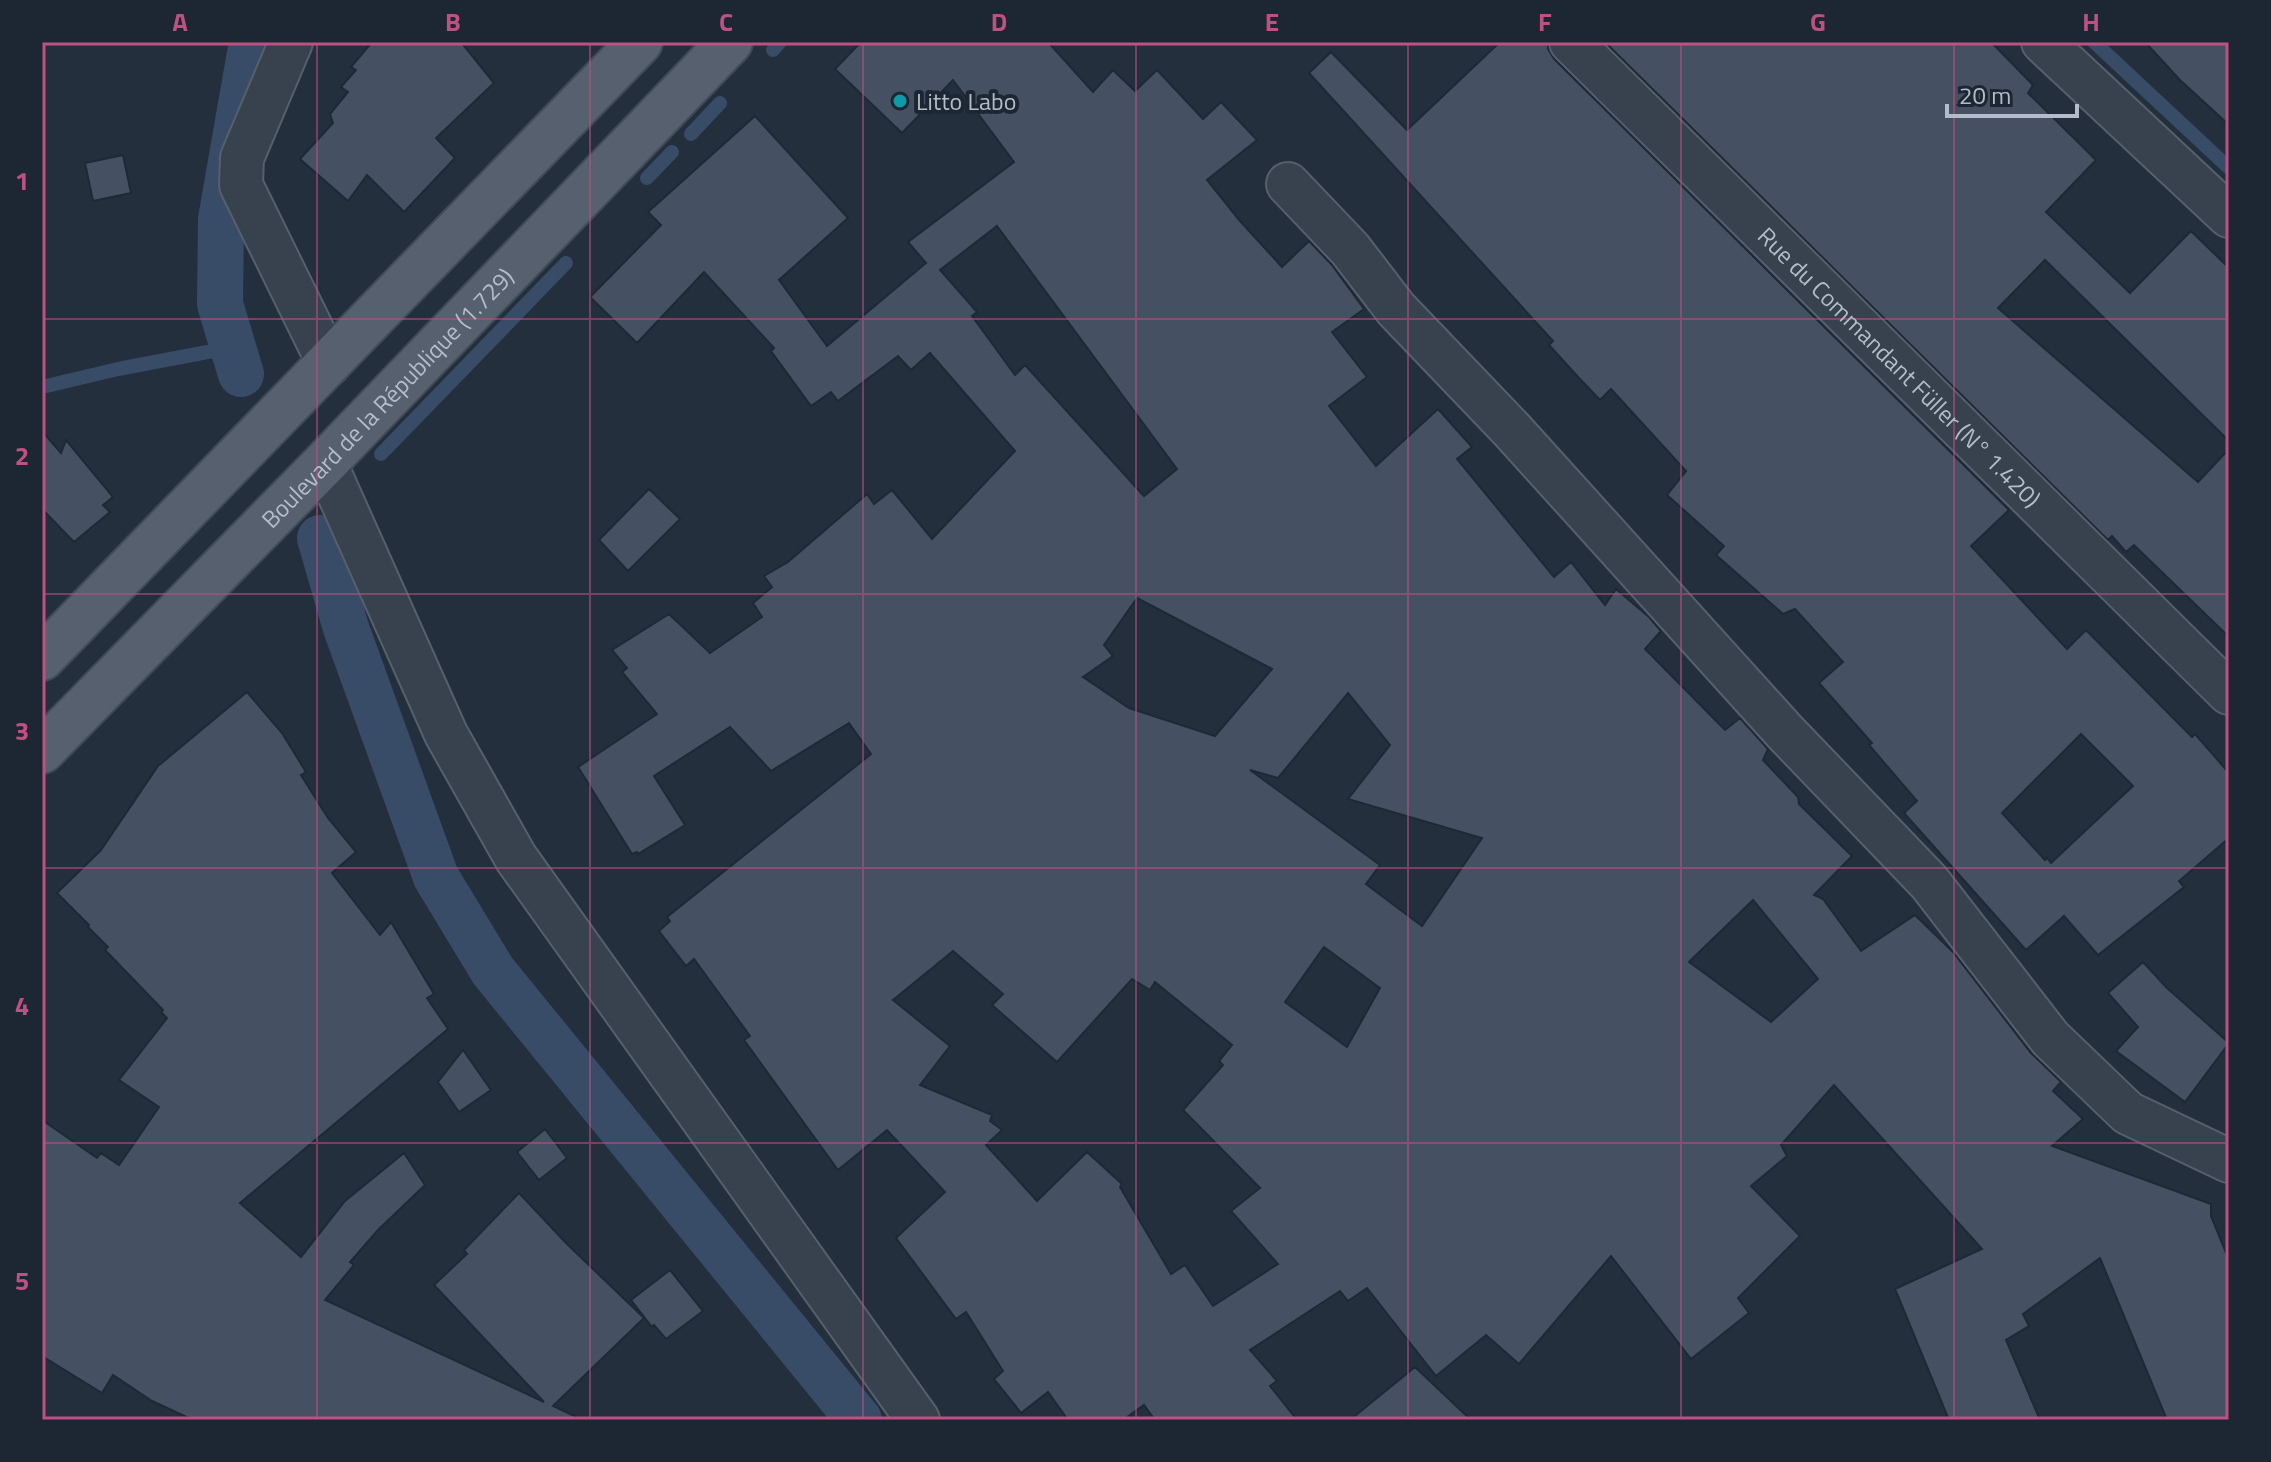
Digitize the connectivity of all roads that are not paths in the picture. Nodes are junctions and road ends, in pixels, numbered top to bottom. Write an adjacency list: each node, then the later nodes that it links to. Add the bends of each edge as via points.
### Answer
1 (291, 42): 8 (street, via 242,158 241,185)
2 (640, 42): 8 (main road)
3 (730, 42): 9 (main road, Boulevard de la République (1.729))
4 (1571, 42): 11 (street, Rue du Commandant Füller (N° 1.420))
5 (2043, 42): 7 (street)
6 (1288, 184): 13 (street, via 1350,249 1396,309 1929,882 2050,1038 2128,1113)
7 (2229, 216)
8 (319, 374): 10 (main road)
9 (322, 466): 12 (main road, Boulevard de la République (1.729)); 14 (street, via 446,734 516,858)
10 (42, 658)
11 (2229, 693)
12 (42, 751)
13 (2229, 1161)
14 (918, 1420)

